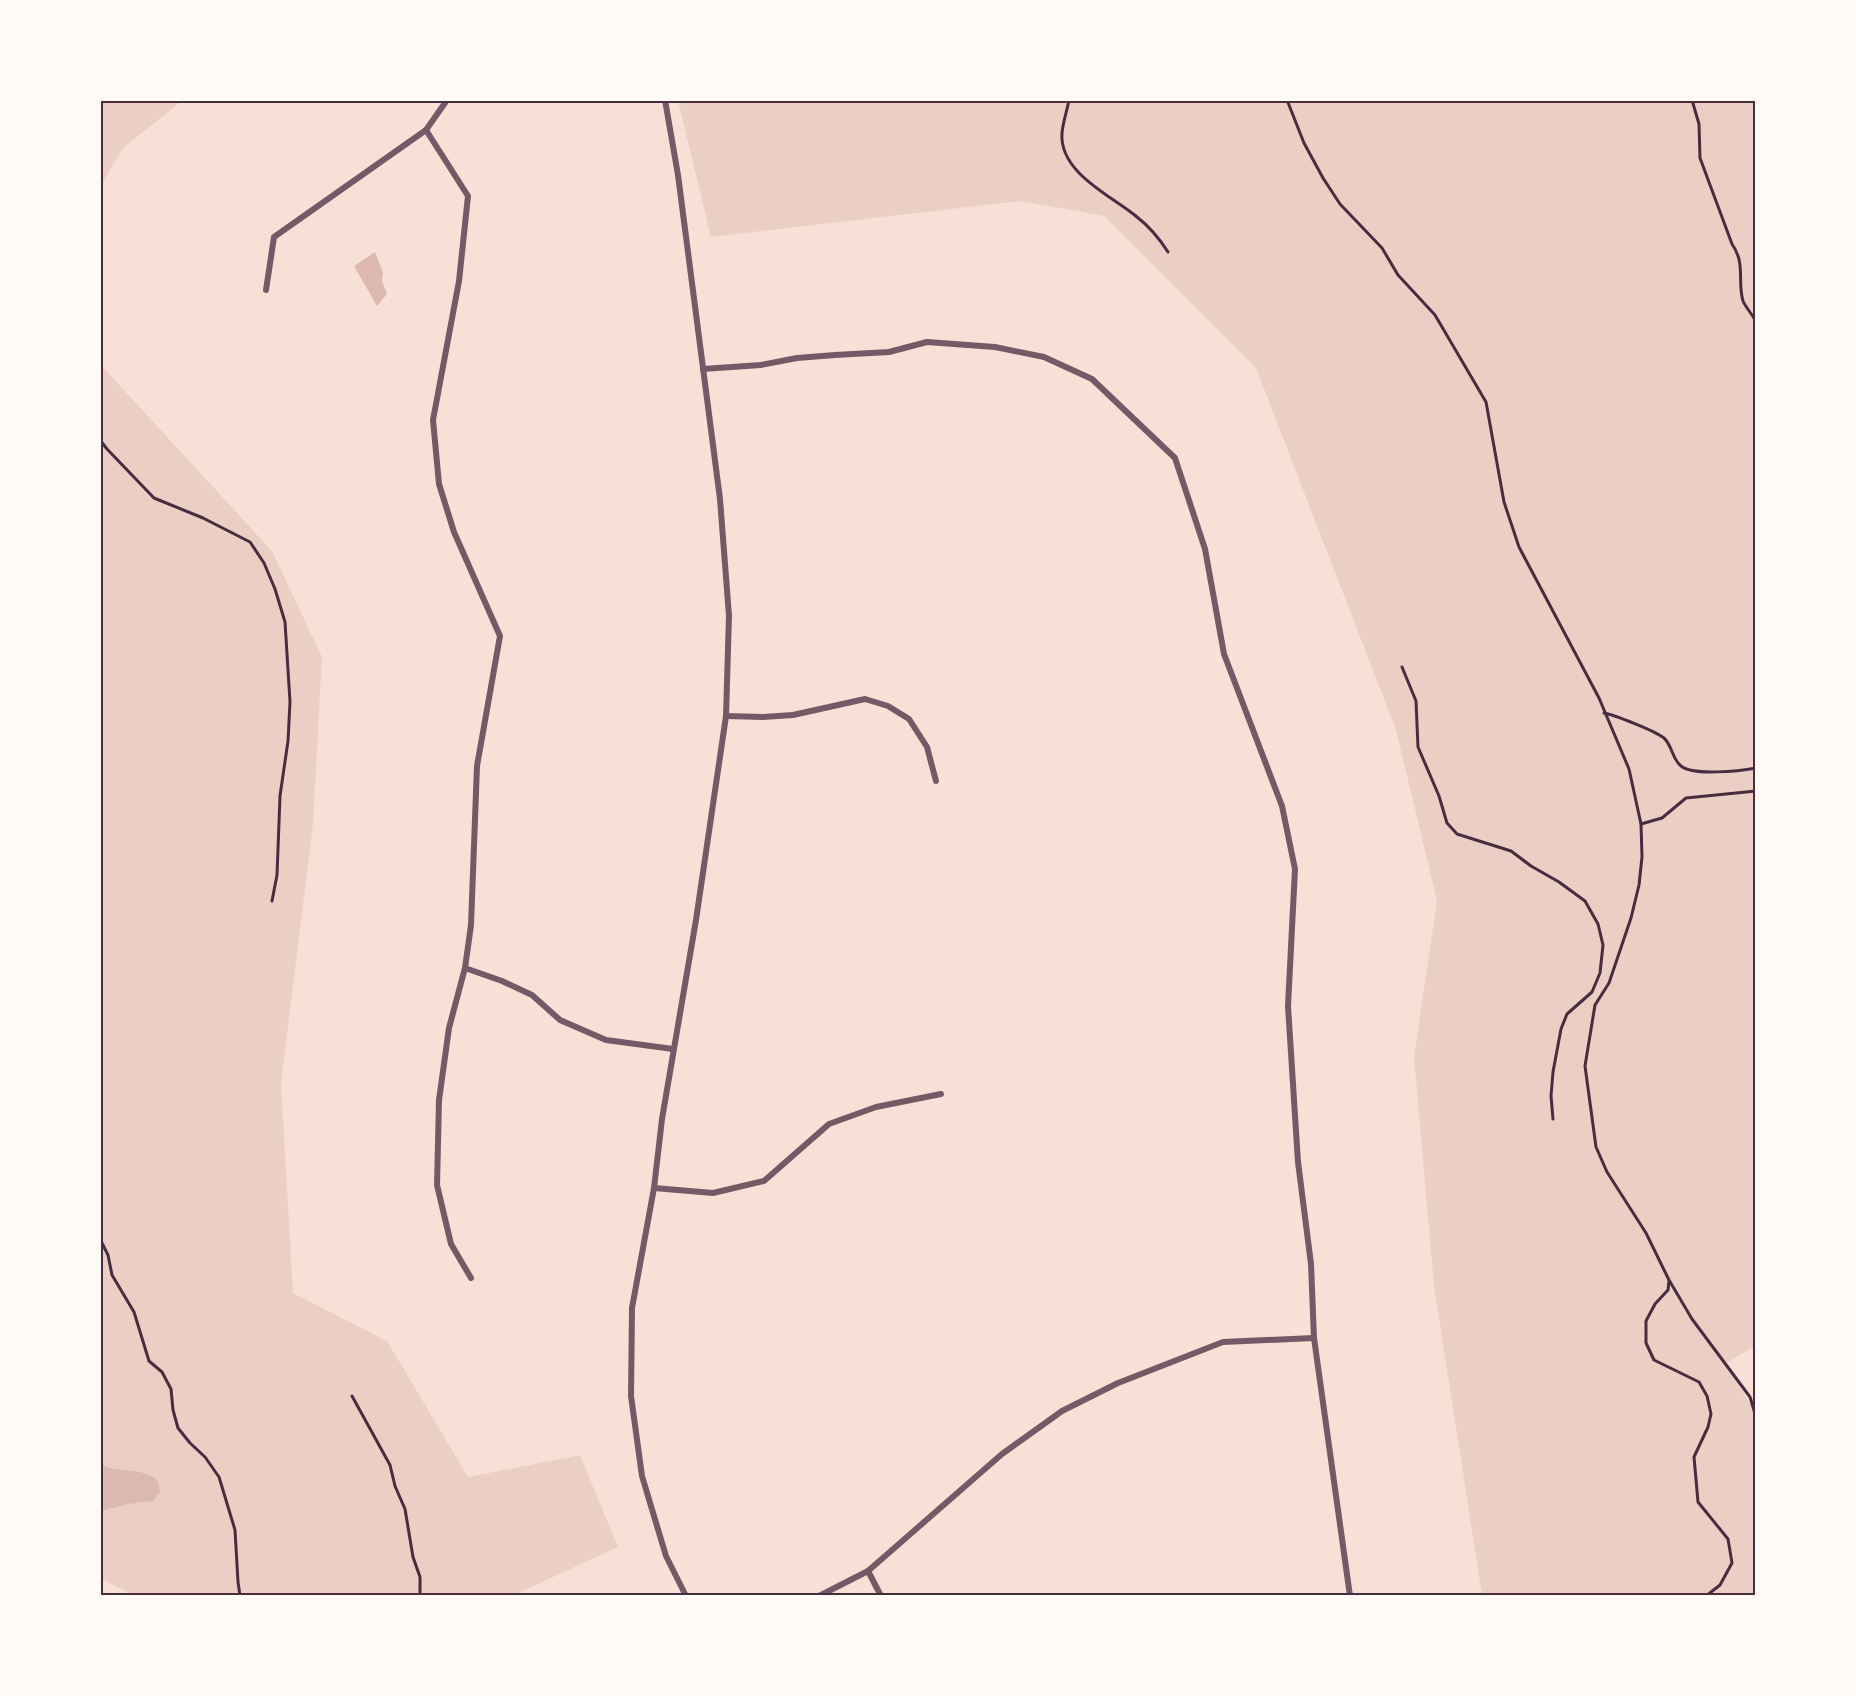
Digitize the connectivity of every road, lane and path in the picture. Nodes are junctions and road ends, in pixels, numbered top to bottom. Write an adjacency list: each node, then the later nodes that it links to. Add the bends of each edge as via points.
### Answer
1 (447, 100): 8 (street)
2 (665, 100): 12 (street)
3 (1069, 100): 9 (path, via 1062,134 1067,155 1081,175 1137,216)
4 (1287, 100): 15 (path, via 1304,143 1340,204 1382,248 1398,275 1435,315 1486,402 1504,502 1519,547)
5 (1692, 100): 11 (path, via 1699,124 1700,158 1737,251 1742,268 1743,303)
6 (1755, 100): 7 (path)
7 (1755, 119)
8 (426, 130): 10 (street, via 274,237); 22 (street, via 468,196 459,281 433,420 439,484 454,532 500,636 477,766 471,925)
9 (1168, 252)
10 (266, 290)
11 (1755, 322)
12 (703, 369): 16 (street, via 720,499 729,616); 30 (street, via 889,352 927,342 995,347 1044,357 1092,379 1175,458 1205,549 1224,654 1282,806 1295,869 1288,1006)
13 (100, 440): 21 (path, via 154,498 250,542 274,589 285,622 291,702)
14 (1402, 667): 25 (path, via 1416,701 1418,747 1447,823 1457,834 1511,851 1559,882 1585,901 1598,924 1603,945 1600,973 1592,992 1567,1014 1561,1029 1551,1096)
15 (1604, 712): 17 (path, via 1665,739 1682,767 1696,771); 20 (path, via 1629,769)
16 (726, 716): 18 (street, via 793,715 865,699 888,706 909,718 927,747); 23 (street)
17 (1755, 768)
18 (936, 781)
19 (1755, 791): 20 (path, via 1686,798 1662,818)
20 (1641, 825): 29 (path, via 1642,857 1631,918 1609,983 1595,1005 1585,1066 1596,1147)
21 (272, 901)
22 (465, 968): 23 (street, via 532,995 560,1020 606,1040); 28 (street, via 449,1028 439,1100 437,1185 451,1244)
23 (673, 1049): 26 (street)
24 (941, 1094): 26 (street, via 876,1107 829,1124 764,1181 713,1193)
25 (1554, 1119)
26 (654, 1188): 36 (street, via 632,1308 631,1396 642,1476 666,1556)
27 (100, 1239): 34 (path, via 112,1275 134,1312 149,1360 162,1372 171,1389 178,1428 219,1477 235,1530)
28 (471, 1278)
29 (1669, 1280): 32 (path, via 1750,1397); 40 (path, via 1668,1290 1646,1321 1646,1343 1654,1360 1699,1382 1707,1396 1711,1414 1694,1456 1698,1502 1728,1539 1732,1563 1720,1585)
30 (1314, 1338): 33 (street, via 1223,1342 1118,1383 1062,1411 1002,1454); 39 (street)
31 (352, 1396): 35 (path, via 390,1465 405,1509 412,1557 420,1577)
32 (1755, 1417)
33 (868, 1571): 37 (street); 38 (street)
34 (240, 1596)
35 (420, 1596)
36 (686, 1596)
37 (819, 1596)
38 (881, 1596)
39 (1350, 1596)
40 (1706, 1596)

